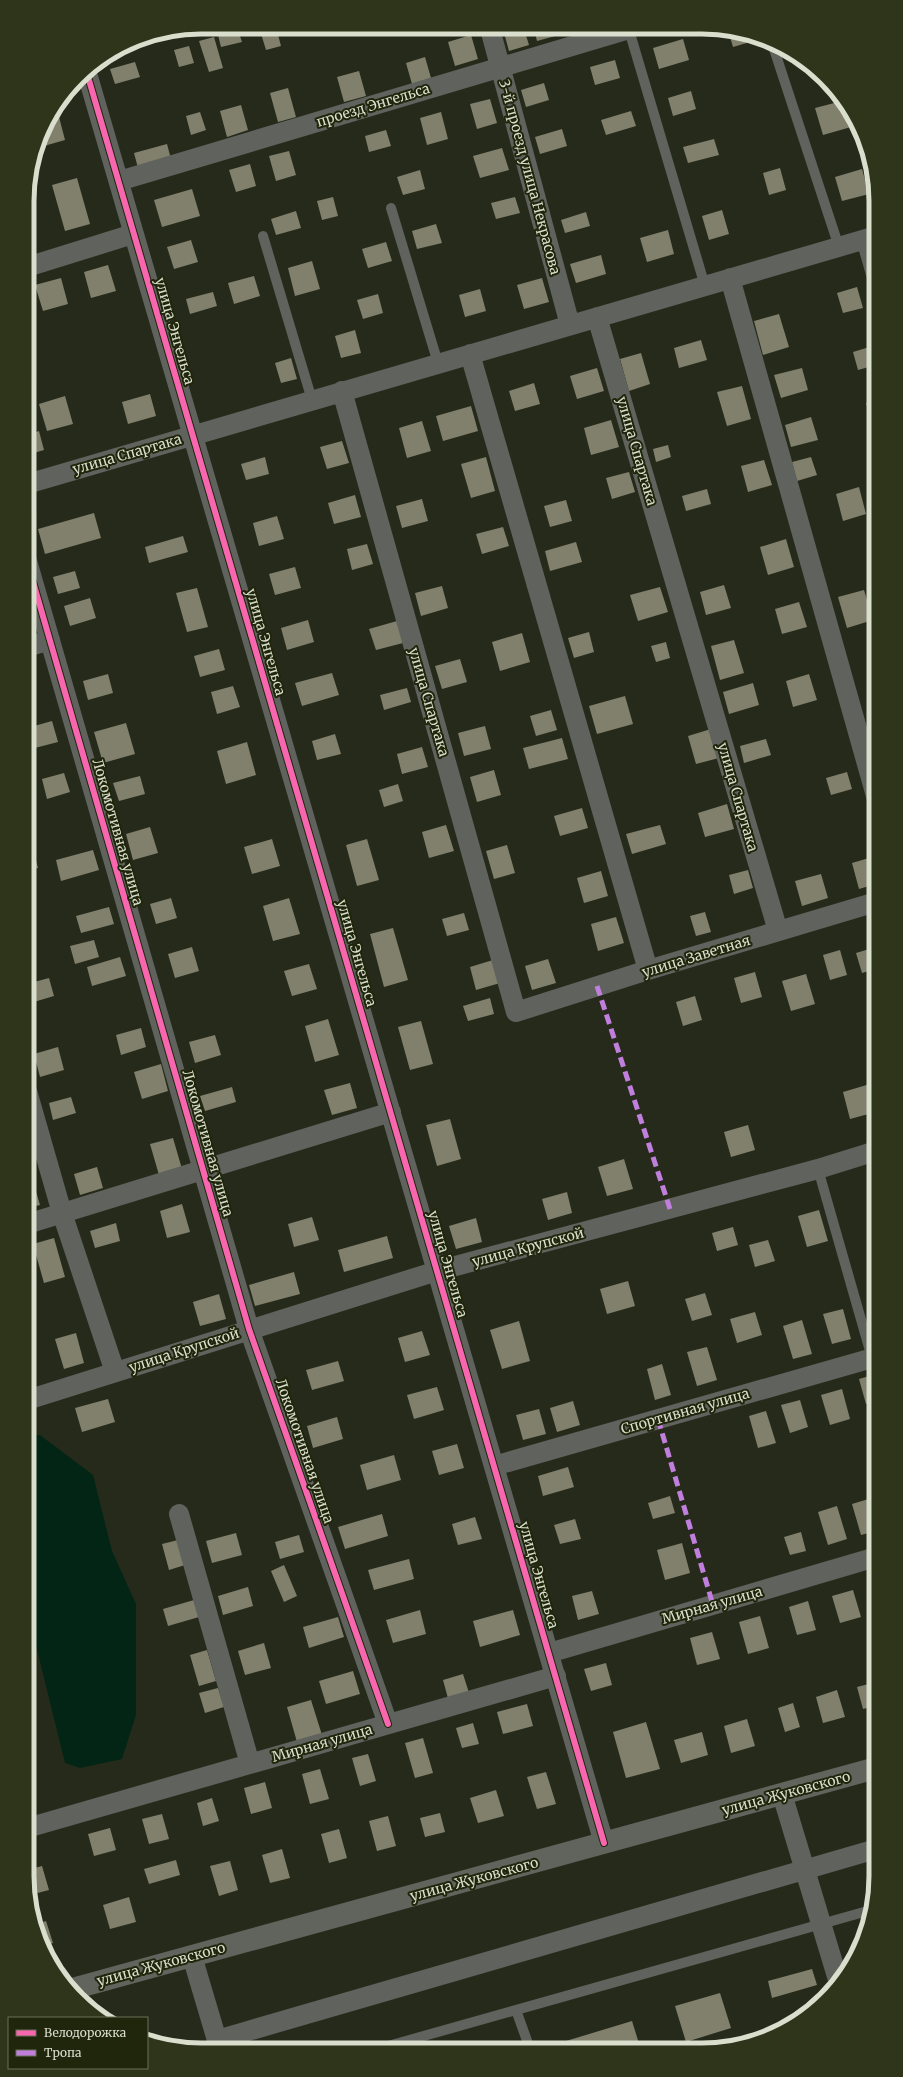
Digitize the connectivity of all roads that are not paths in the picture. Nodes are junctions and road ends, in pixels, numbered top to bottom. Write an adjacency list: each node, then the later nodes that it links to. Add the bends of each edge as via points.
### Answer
1 (491, 34): 5 (street, 3-й проезд улица Некрасова)
2 (614, 34): 5 (street, проезд Энгельса)
3 (629, 34): 15 (lane)
4 (774, 50): 12 (lane)
5 (500, 67): 7 (street, проезд Энгельса); 17 (street, 3-й проезд улица Некрасова)
6 (88, 78): 7 (street, улица Энгельса)
7 (119, 181): 9 (street, улица Энгельса)
8 (391, 208): 19 (lane)
9 (133, 234): 13 (street); 22 (street, улица Энгельса)
10 (263, 236): 21 (lane)
11 (869, 238): 12 (street, улица Спартака)
12 (839, 246): 14 (street, улица Спартака)
13 (34, 265)
14 (730, 278): 15 (street, улица Спартака); 27 (street)
15 (705, 286): 16 (street, улица Спартака)
16 (597, 317): 17 (street, улица Спартака); 29 (street, улица Спартака)
17 (570, 325): 18 (street, улица Спартака)
18 (470, 354): 19 (street, улица Спартака); 30 (street)
19 (438, 363): 20 (street, улица Спартака)
20 (342, 391): 21 (street, улица Спартака); 31 (street, улица Спартака)
21 (312, 400): 22 (street, улица Спартака)
22 (193, 435): 23 (street, улица Спартака); 32 (street, улица Энгельса)
23 (34, 482)
24 (34, 585): 25 (street, Локомотивная улица)
25 (50, 640): 26 (street); 35 (street, Локомотивная улица)
26 (34, 645)
27 (869, 771)
28 (869, 904): 29 (street, улица Заветная)
29 (778, 931): 30 (street, улица Заветная)
30 (648, 970): 31 (street, улица Заветная)
31 (516, 1012)
32 (391, 1112): 35 (street); 39 (street, улица Энгельса)
33 (34, 1115): 37 (street, улица Крупской)
34 (869, 1153): 36 (street, улица Крупской)
35 (203, 1169): 37 (street); 40 (street, Локомотивная улица)
36 (818, 1169): 39 (street, улица Крупской); 41 (lane)
37 (62, 1213): 38 (street); 43 (street, улица Крупской)
38 (34, 1222)
39 (437, 1271): 40 (street, улица Крупской); 45 (street, улица Энгельса)
40 (249, 1329): 43 (street, улица Крупской); 50 (street, Локомотивная улица)
41 (869, 1340)
42 (869, 1358): 45 (street, Спортивная улица)
43 (115, 1372): 44 (street, улица Крупской)
44 (34, 1398)
45 (494, 1466): 48 (street, улица Энгельса)
46 (180, 1514): 51 (street)
47 (869, 1559): 48 (street, Мирная улица)
48 (549, 1653): 49 (street, улица Энгельса)
49 (556, 1676): 50 (street, Мирная улица); 55 (street, улица Энгельса)
50 (388, 1724): 51 (street, Мирная улица)
51 (250, 1764): 54 (street, Мирная улица)
52 (869, 1770): 53 (street, улица Жуковского)
53 (782, 1794): 55 (street, улица Жуковского); 57 (street)
54 (34, 1826)
55 (604, 1843): 60 (street, улица Жуковского)
56 (869, 1851): 57 (street)
57 (805, 1869): 59 (street); 64 (street)
58 (865, 1912): 59 (lane)
59 (821, 1924): 61 (street); 63 (lane)
60 (192, 1956): 62 (street, улица Жуковского); 64 (street)
61 (836, 1975)
62 (77, 1988)
63 (516, 2010): 65 (lane); 66 (lane)
64 (218, 2043)
65 (400, 2043)
66 (528, 2043)

